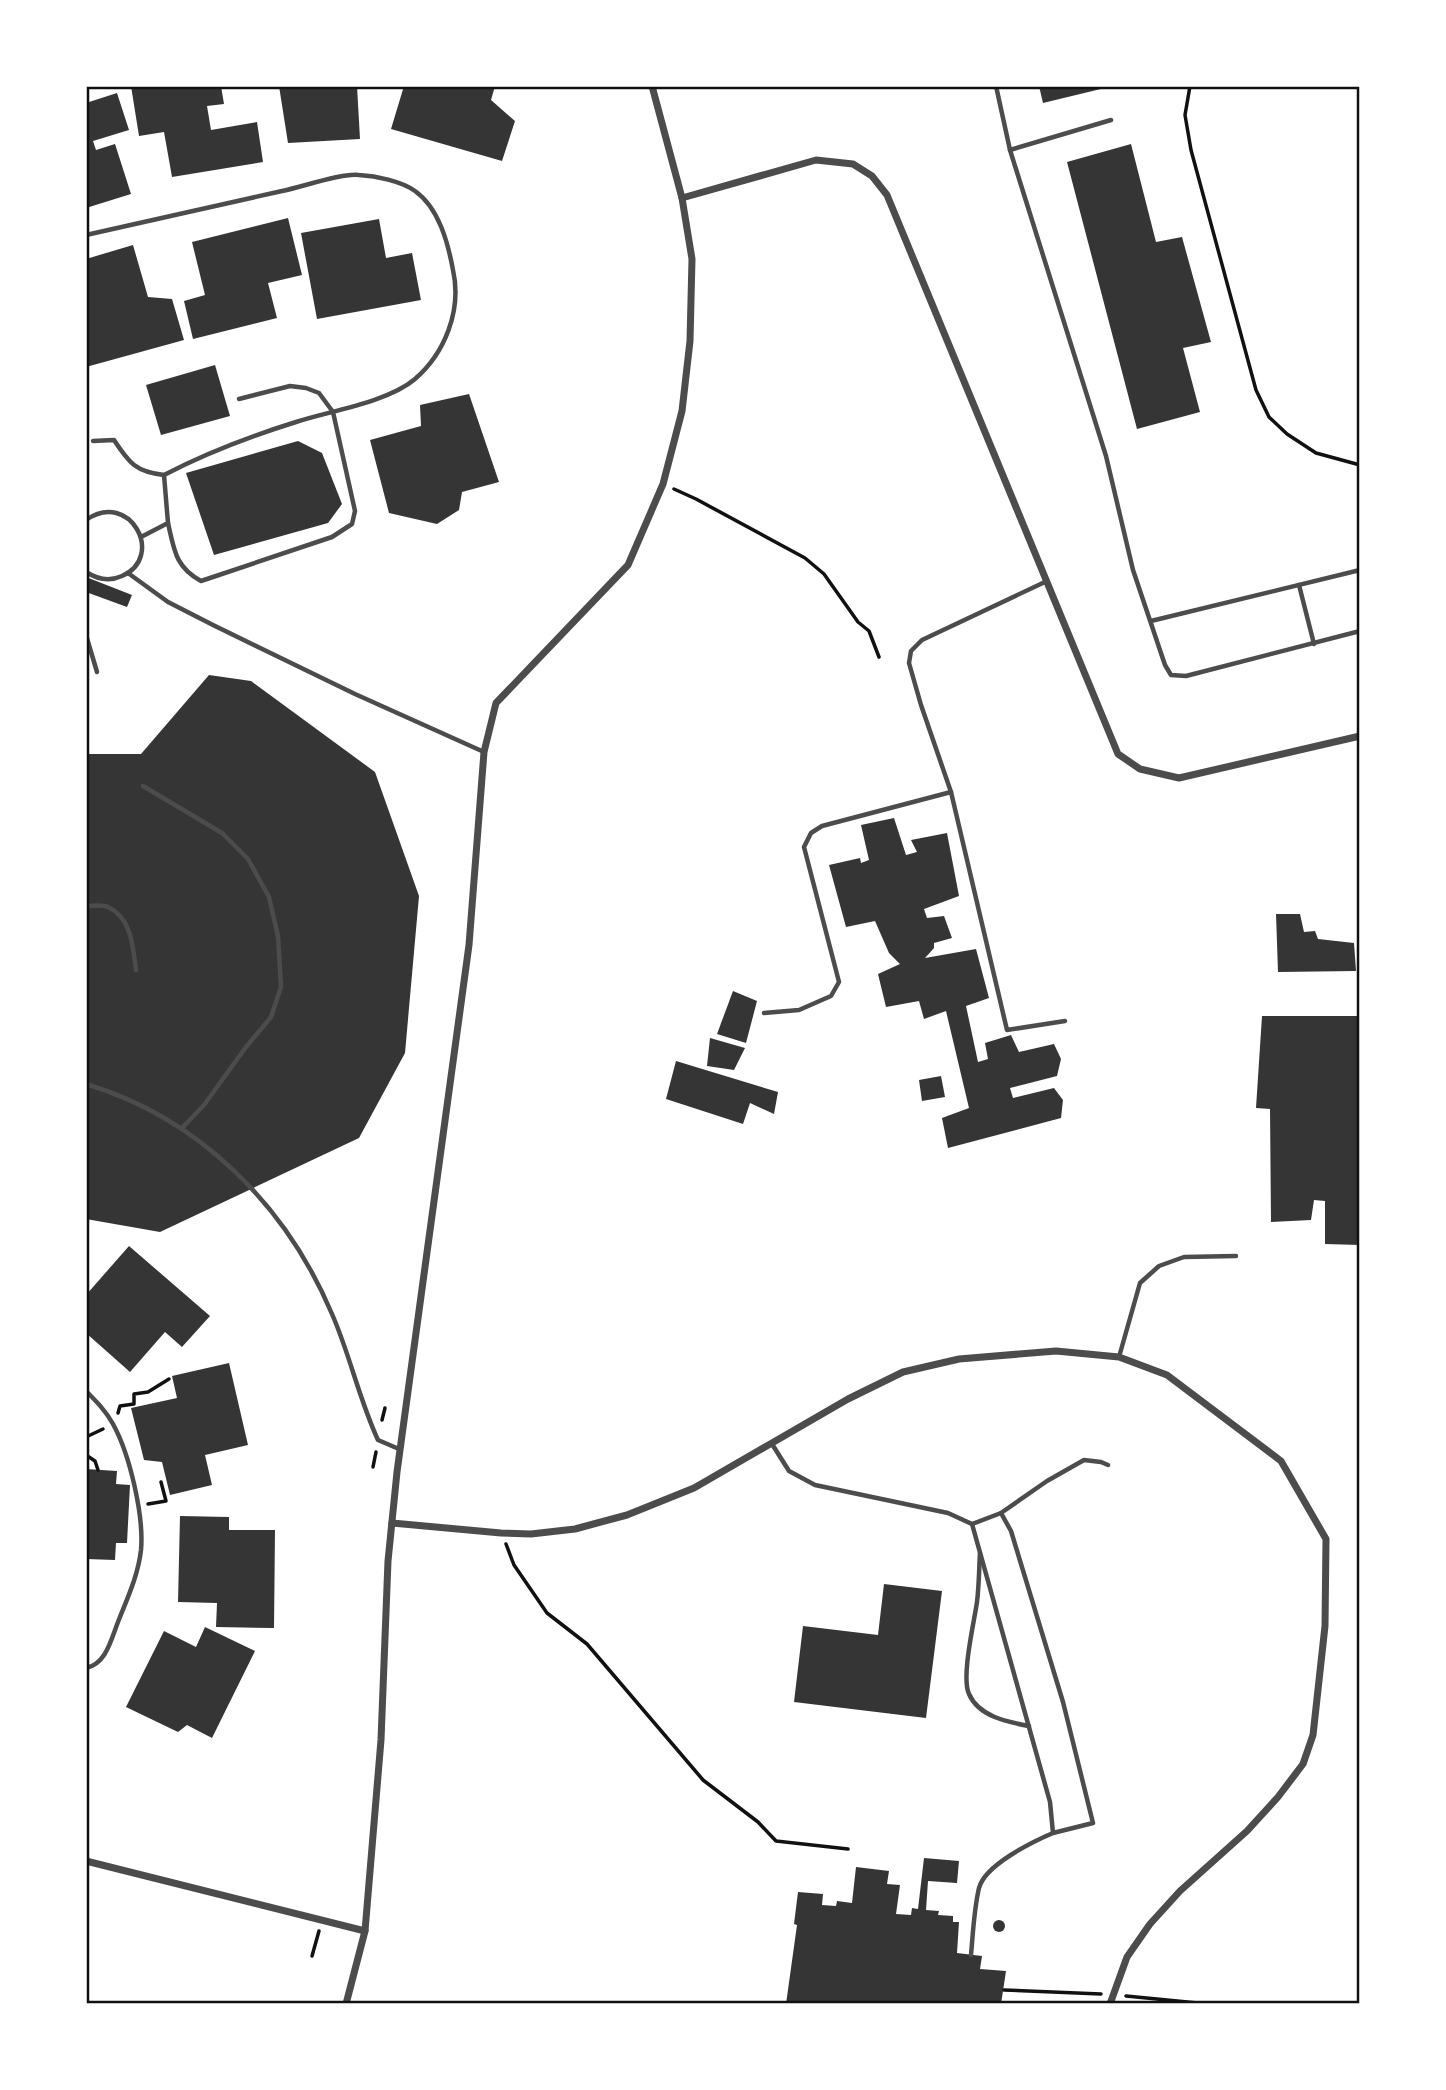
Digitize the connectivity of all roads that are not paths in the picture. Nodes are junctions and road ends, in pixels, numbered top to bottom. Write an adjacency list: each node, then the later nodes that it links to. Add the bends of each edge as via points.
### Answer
1 (652, 86): 5 (street)
2 (996, 86): 4 (lane)
3 (1111, 120): 4 (lane)
4 (1010, 150): 19 (lane, via 1106,456 1133,570)
5 (682, 198): 17 (street, via 816,160 853,164 872,176 887,195); 25 (street, via 692,259 690,341 682,411 663,484 628,565 496,703)
6 (86, 235): 8 (lane, via 357,174 414,190 430,206 448,243 456,284 451,326 434,361 412,381)
7 (239, 399): 8 (lane, via 290,386 306,387 319,393)
8 (333, 412): 10 (lane, via 203,455); 12 (lane, via 355,511 352,524 320,542 201,580 186,573 175,554)
9 (93, 442): 10 (lane, via 114,440 126,458 145,473)
10 (164, 475): 12 (lane)
11 (86, 520): 13 (lane, via 97,513 119,513 129,518)
12 (168, 523): 13 (lane)
13 (141, 537): 16 (lane, via 139,561)
14 (1360, 570): 18 (lane)
15 (86, 572): 16 (lane, via 102,579)
16 (128, 573): 25 (lane, via 168,602 213,625)
17 (1048, 581): 24 (street, via 1118,754 1140,769 1179,778); 27 (lane, via 922,640 911,650 909,663)
18 (1299, 585): 19 (lane); 22 (lane)
19 (1151, 621): 22 (lane, via 1171,674 1186,676)
20 (1360, 631): 22 (lane)
21 (86, 635): 23 (lane)
22 (1314, 644)
23 (97, 672)
24 (1360, 736)
25 (484, 752): 38 (street, via 469,944)
26 (143, 786): 33 (lane, via 222,833 248,859 270,897 278,936 281,987 271,1017)
27 (951, 792): 30 (lane, via 822,826 811,833 804,848 839,982 831,996 799,1010); 31 (lane, via 1007,1030)
28 (86, 906): 29 (lane, via 106,906 120,916 131,936)
29 (136, 970)
30 (764, 1013)
31 (1065, 1021)
32 (86, 1084): 33 (lane, via 118,1094)
33 (182, 1128): 38 (lane, via 243,1178 277,1220 332,1314 378,1440)
34 (1236, 1256): 35 (lane, via 1185,1256 1159,1266 1140,1283)
35 (1119, 1357): 37 (street, via 1056,1351 1004,1354 903,1372); 51 (street, via 1167,1375 1281,1461 1326,1539 1325,1626 1313,1735 1303,1764 1247,1831 1150,1924 1127,1957)
36 (86, 1391): 44 (lane, via 114,1425 136,1492 141,1549 136,1574 103,1658)
37 (772, 1444): 41 (street, via 695,1488 627,1515 575,1529 531,1534); 42 (lane, via 789,1471 815,1485 948,1513)
38 (399, 1449): 41 (street)
39 (1108, 1465): 40 (lane, via 1084,1460)
40 (1000, 1513): 42 (lane); 46 (lane, via 1011,1531 1063,1702 1093,1823)
41 (392, 1523): 48 (street)
42 (972, 1524): 43 (lane)
43 (981, 1549): 45 (lane); 45 (lane, via 966,1682 969,1696 983,1712)
44 (86, 1668)
45 (1029, 1726): 46 (lane, via 1050,1802)
46 (1053, 1833): 49 (lane, via 987,1873 979,1887)
47 (86, 1861): 48 (street)
48 (365, 1931): 50 (street)
49 (971, 1955)
50 (346, 2004)
51 (1110, 2004)

